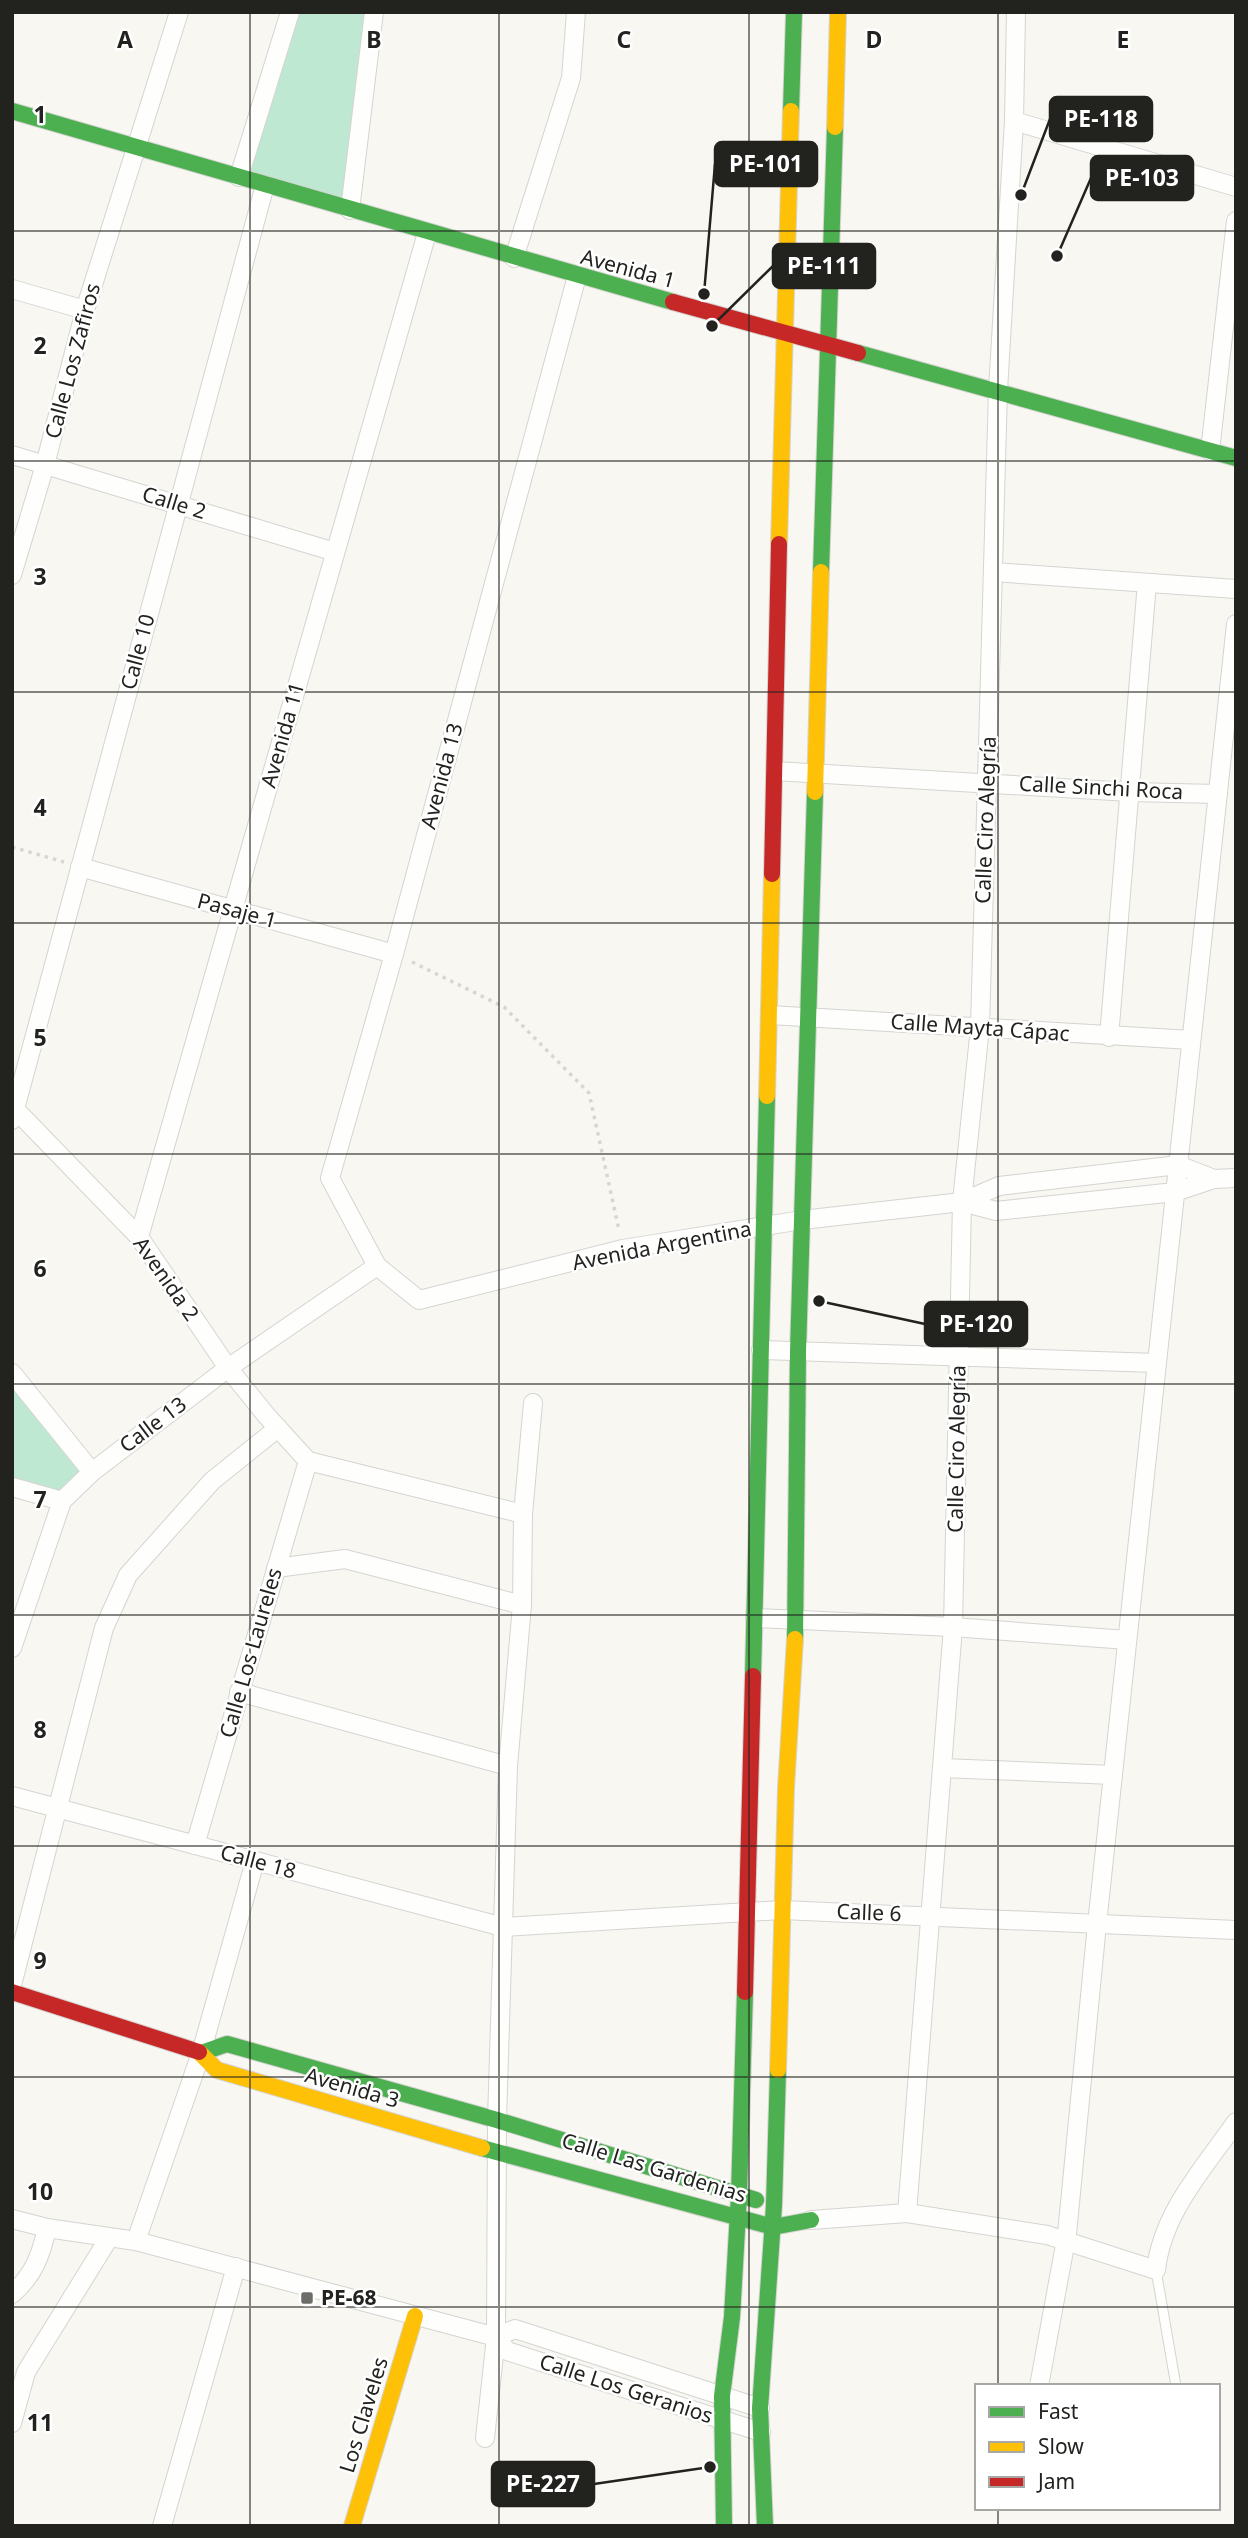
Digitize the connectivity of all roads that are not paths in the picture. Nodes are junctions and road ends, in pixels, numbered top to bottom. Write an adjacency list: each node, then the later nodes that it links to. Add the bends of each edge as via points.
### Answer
1 (178, 12): 10 (street)
2 (290, 12): 11 (street)
3 (374, 12): 14 (street)
4 (576, 12): 17 (street, via 571,78)
5 (794, 12): 21 (street)
6 (838, 12): 22 (street)
7 (1016, 12): 9 (street, Calle Ciro Alegría)
8 (12, 111): 10 (street, Avenida 1)
9 (1014, 121): 13 (street); 23 (street, Calle Ciro Alegría)
10 (137, 147): 11 (street, Avenida 1); 20 (street, Calle Los Zafiros)
11 (239, 177): 12 (street, Avenida 1)
12 (264, 185): 14 (street, Avenida 1); 28 (street, Calle 10)
13 (1236, 187)
14 (350, 210): 16 (street, Avenida 1)
15 (1236, 221): 24 (street)
16 (427, 233): 17 (street, Avenida 1); 29 (street, Avenida 11)
17 (514, 258): 18 (street, Avenida 1)
18 (576, 276): 21 (street, Avenida 1); 42 (street, Avenida 13)
19 (12, 289): 20 (street)
20 (85, 310): 27 (street, Calle Los Zafiros)
21 (784, 332): 22 (street, Avenida 1); 35 (street)
22 (828, 345): 23 (street, Avenida 1); 36 (street)
23 (998, 390): 24 (street, Avenida 1); 30 (street, Calle Ciro Alegría)
24 (1210, 451): 26 (street, Avenida 1)
25 (12, 455): 27 (street, Calle 2)
26 (1236, 458)
27 (45, 465): 28 (street, Calle 2); 31 (street, Calle Los Zafiros)
28 (178, 505): 29 (street, Calle 2); 40 (street, Calle 10)
29 (335, 552): 41 (street, Avenida 11)
30 (993, 572): 32 (street); 37 (street, Calle Ciro Alegría)
31 (12, 575)
32 (1147, 583): 33 (street); 38 (street)
33 (1236, 589)
34 (1236, 624): 39 (street)
35 (775, 771): 36 (street, Calle Sinchi Roca); 43 (street)
36 (816, 772): 37 (street, Calle Sinchi Roca); 44 (street)
37 (987, 782): 38 (street, Calle Sinchi Roca); 45 (street, Calle Ciro Alegría)
38 (1130, 792): 39 (street, Calle Sinchi Roca); 46 (street)
39 (1218, 794): 47 (street)
40 (80, 867): 41 (street, Pasaje 1); 48 (street, Calle 10)
41 (233, 909): 42 (street, Pasaje 1); 56 (street, Avenida 11)
42 (394, 954): 57 (street, Avenida 13, via 330,1178)
43 (770, 1015): 44 (street, Calle Mayta Cápac); 55 (street)
44 (809, 1016): 45 (street, Calle Mayta Cápac); 54 (street)
45 (980, 1027): 46 (street, Calle Mayta Cápac); 53 (street, Calle Ciro Alegría)
46 (1109, 1037): 47 (street, Calle Mayta Cápac)
47 (1191, 1040): 49 (street)
48 (13, 1111): 56 (street, Avenida 2)
49 (1178, 1165): 51 (street); 52 (street); 53 (street, Avenida Argentina, via 999,1186)
50 (1236, 1178): 51 (street)
51 (1214, 1179): 52 (street, Avenida Argentina)
52 (1175, 1192): 53 (street, Avenida Argentina, via 996,1211); 61 (street)
53 (962, 1202): 54 (street, Avenida Argentina); 60 (street, Calle Ciro Alegría)
54 (802, 1220): 55 (street, Avenida Argentina); 59 (street)
55 (765, 1226): 57 (street, Avenida Argentina, via 623,1249 419,1300); 58 (street)
56 (139, 1237): 62 (street, Avenida 2)
57 (377, 1266): 62 (street, Calle 13)
58 (761, 1350): 59 (street); 73 (street)
59 (798, 1352): 60 (street); 74 (street)
60 (958, 1357): 61 (street); 75 (street, Calle Ciro Alegría)
61 (1157, 1363): 76 (street)
62 (228, 1368): 65 (street, Avenida 2); 67 (street, Calle 13)
63 (12, 1373): 67 (street)
64 (533, 1403): 70 (street)
65 (278, 1428): 66 (street, Avenida 2); 83 (street, via 212,1481 128,1575 104,1628)
66 (308, 1461): 70 (street); 71 (street, Calle Los Laureles)
67 (92, 1472): 69 (street, Calle 13)
68 (12, 1487): 69 (street)
69 (62, 1501): 77 (street, Calle 13)
70 (523, 1514): 72 (street)
71 (276, 1568): 72 (street, via 345,1559); 78 (street, Calle Los Laureles)
72 (522, 1605): 79 (street)
73 (754, 1618): 74 (street); 87 (street)
74 (796, 1621): 75 (street); 86 (street)
75 (953, 1627): 76 (street); 80 (street, Calle Ciro Alegría)
76 (1127, 1640): 81 (street)
77 (12, 1648)
78 (239, 1692): 79 (street); 84 (street, Calle Los Laureles)
79 (508, 1766): 90 (street)
80 (942, 1768): 81 (street); 88 (street, Calle Ciro Alegría)
81 (1113, 1775): 89 (street)
82 (12, 1796): 83 (street, Calle 18)
83 (59, 1809): 84 (street, Calle 18); 92 (street)
84 (195, 1845): 85 (street, Calle 18)
85 (255, 1861): 90 (street, Calle 18); 94 (street)
86 (782, 1910): 87 (street, Calle 6); 88 (street, Calle 6); 99 (street)
87 (748, 1912): 90 (street, Calle 6); 98 (street)
88 (931, 1915): 89 (street, Calle 6); 100 (street, Calle Ciro Alegría)
89 (1097, 1924): 91 (street, Calle 6); 108 (street)
90 (503, 1927): 95 (street)
91 (1234, 1929)
92 (12, 1986)
93 (12, 1992): 94 (street, Avenida 3)
94 (201, 2053): 95 (street, Avenida 3, via 227,2044); 97 (street, Avenida 3, via 216,2070); 107 (street)
95 (497, 2120): 97 (street); 98 (street, Calle Las Gardenias)
96 (1236, 2122): 110 (street, via 1171,2217)
97 (497, 2152): 102 (street, Calle Las Gardenias); 113 (street)
98 (739, 2195): 99 (street, Calle Las Gardenias); 102 (street)
99 (774, 2205): 103 (street, Calle Las Gardenias); 104 (street)
100 (908, 2213): 103 (street, Calle Las Gardenias); 108 (street, Calle Las Gardenias)
101 (12, 2219): 105 (street, Calle Los Geranios)
102 (738, 2219): 104 (street, Calle Las Gardenias); 116 (street)
103 (811, 2220): 104 (street, Calle Las Gardenias)
104 (773, 2227): 117 (street)
105 (47, 2228): 106 (street, Calle Los Geranios); 111 (street, via 40,2259 26,2283)
106 (108, 2238): 107 (street, Calle Los Geranios); 119 (street, via 26,2372)
107 (136, 2241): 109 (street, Calle Los Geranios)
108 (1064, 2241): 110 (street, Calle Las Gardenias); 114 (street)
109 (236, 2267): 112 (street, Calle Los Geranios); 122 (street)
110 (1156, 2270): 115 (lane)
111 (12, 2294)
112 (415, 2316): 113 (street, Calle Los Geranios); 123 (street, Los Claveles)
113 (496, 2337): 116 (street, Calle Los Geranios, via 515,2329); 118 (street, Calle Los Geranios, via 507,2351); 121 (street)
114 (1039, 2384)
115 (1177, 2384)
116 (722, 2396): 117 (street, Calle Los Geranios); 118 (street)
117 (760, 2408): 120 (street)
118 (723, 2421): 120 (street, Calle Los Geranios); 124 (street)
119 (12, 2423)
120 (761, 2432): 125 (street)
121 (485, 2438)
122 (162, 2526)
123 (352, 2526)
124 (724, 2526)
125 (765, 2526)

